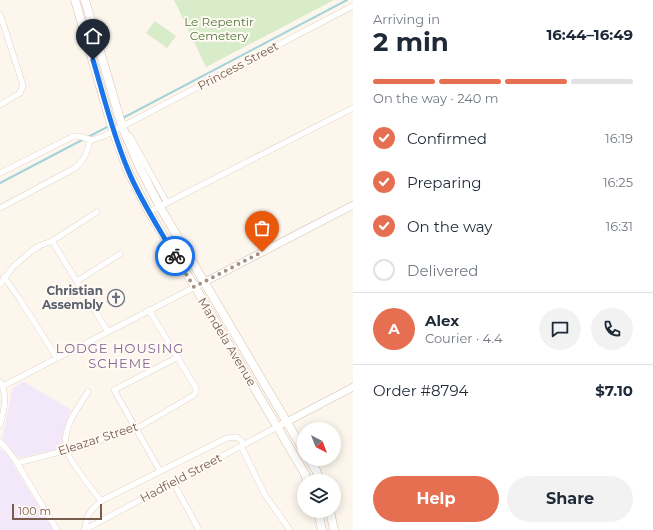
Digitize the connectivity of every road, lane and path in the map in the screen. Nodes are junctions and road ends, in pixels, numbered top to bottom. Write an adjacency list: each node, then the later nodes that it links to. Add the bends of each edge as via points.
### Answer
1 (75, 0): 8 (main road, Mandela Avenue)
2 (85, 0): 7 (main road, Mandela Avenue)
3 (353, 6): 7 (street, Princess Street)
4 (0, 14): 5 (street, via 23,85 20,93)
5 (0, 105)
6 (353, 108): 11 (street)
7 (122, 123): 8 (street, Princess Street); 11 (main road, Mandela Avenue, via 139,166)
8 (112, 126): 9 (street, Princess Street, via 96,139); 15 (main road, Mandela Avenue, via 128,171)
9 (89, 140): 10 (street, via 74,136); 13 (street, via 85,157 75,168)
10 (0, 173)
11 (163, 205): 15 (street); 20 (main road, Mandela Avenue)
12 (353, 205): 20 (street)
13 (0, 208)
14 (97, 212): 16 (street)
15 (149, 212): 22 (main road, Mandela Avenue)
16 (52, 241): 18 (street, via 30,252); 19 (street)
17 (120, 254): 19 (street)
18 (4, 277): 21 (street); 26 (street)
19 (77, 281): 24 (street)
20 (205, 281): 22 (street); 30 (main road, Mandela Avenue)
21 (0, 284)
22 (194, 287): 23 (street); 32 (main road, Mandela Avenue)
23 (149, 310): 24 (street); 25 (street, Eleazar Street)
24 (108, 332): 26 (street)
25 (178, 357): 33 (street, Eleazar Street, via 196,388 195,394); 33 (street, via 114,390)
26 (57, 358): 27 (street)
27 (2, 384): 31 (street, via 4,406)
28 (353, 387): 30 (street)
29 (88, 392): 37 (street, via 68,426 65,438)
30 (286, 422): 32 (street); 34 (main road, Mandela Avenue)
31 (0, 424)
32 (277, 427): 36 (street, Hadfield Street); 40 (main road, Mandela Avenue)
33 (136, 429): 37 (street, Eleazar Street); 39 (street)
34 (297, 440)
35 (0, 442): 38 (street)
36 (243, 445): 39 (street, via 237,437 227,438); 41 (street, Hadfield Street); 48 (street, via 265,495)
37 (66, 451): 38 (street, Eleazar Street); 42 (street)
38 (17, 463): 45 (street)
39 (160, 471): 42 (street)
40 (305, 474)
41 (173, 482): 46 (street, Hadfield Street); 47 (street)
42 (101, 501): 46 (street, via 87,517)
43 (319, 518): 49 (main road)
44 (331, 518): 50 (main road)
45 (57, 530)
46 (85, 530)
47 (199, 530)
48 (290, 530)
49 (322, 530)
50 (334, 530)

